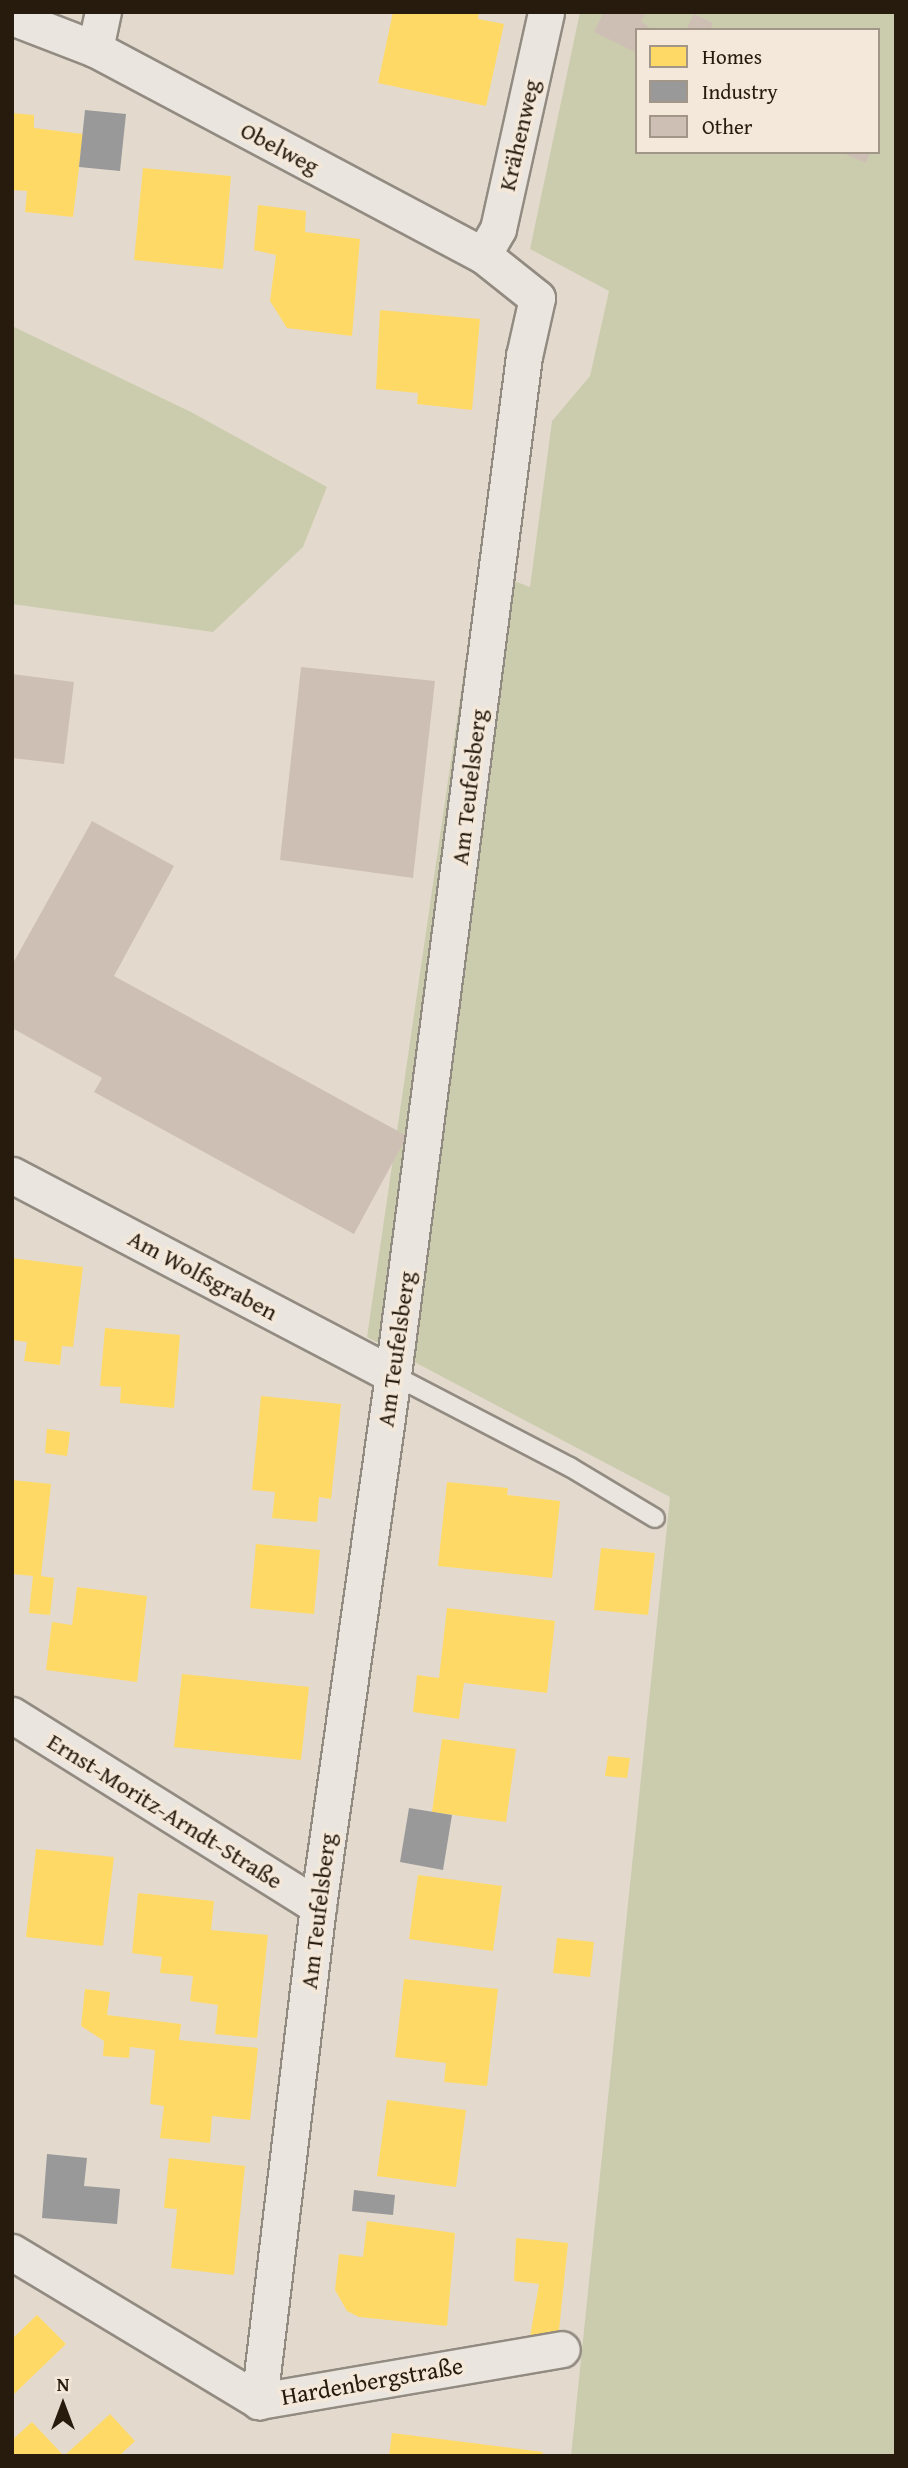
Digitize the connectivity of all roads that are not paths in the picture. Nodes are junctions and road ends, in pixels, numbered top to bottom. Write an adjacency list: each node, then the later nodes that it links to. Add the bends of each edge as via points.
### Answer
1 (103, 12): 4 (street)
2 (546, 12): 5 (street, Krähenweg, via 498,229)
3 (12, 18): 4 (street, Obelweg)
4 (95, 49): 5 (street, Obelweg)
5 (483, 255): 6 (street, Obelweg)
6 (537, 299): 8 (street, Am Teufelsberg, via 524,356)
7 (12, 1175): 8 (street, Am Wolfsgraben)
8 (393, 1375): 9 (lane); 11 (street, Am Teufelsberg)
9 (655, 1518)
10 (12, 1715): 11 (street, Ernst-Moritz-Arndt-Straße)
11 (318, 1906): 14 (street, Am Teufelsberg)
12 (12, 2252): 14 (street, Hardenbergstraße)
13 (562, 2349): 14 (street, Hardenbergstraße)
14 (259, 2401)

